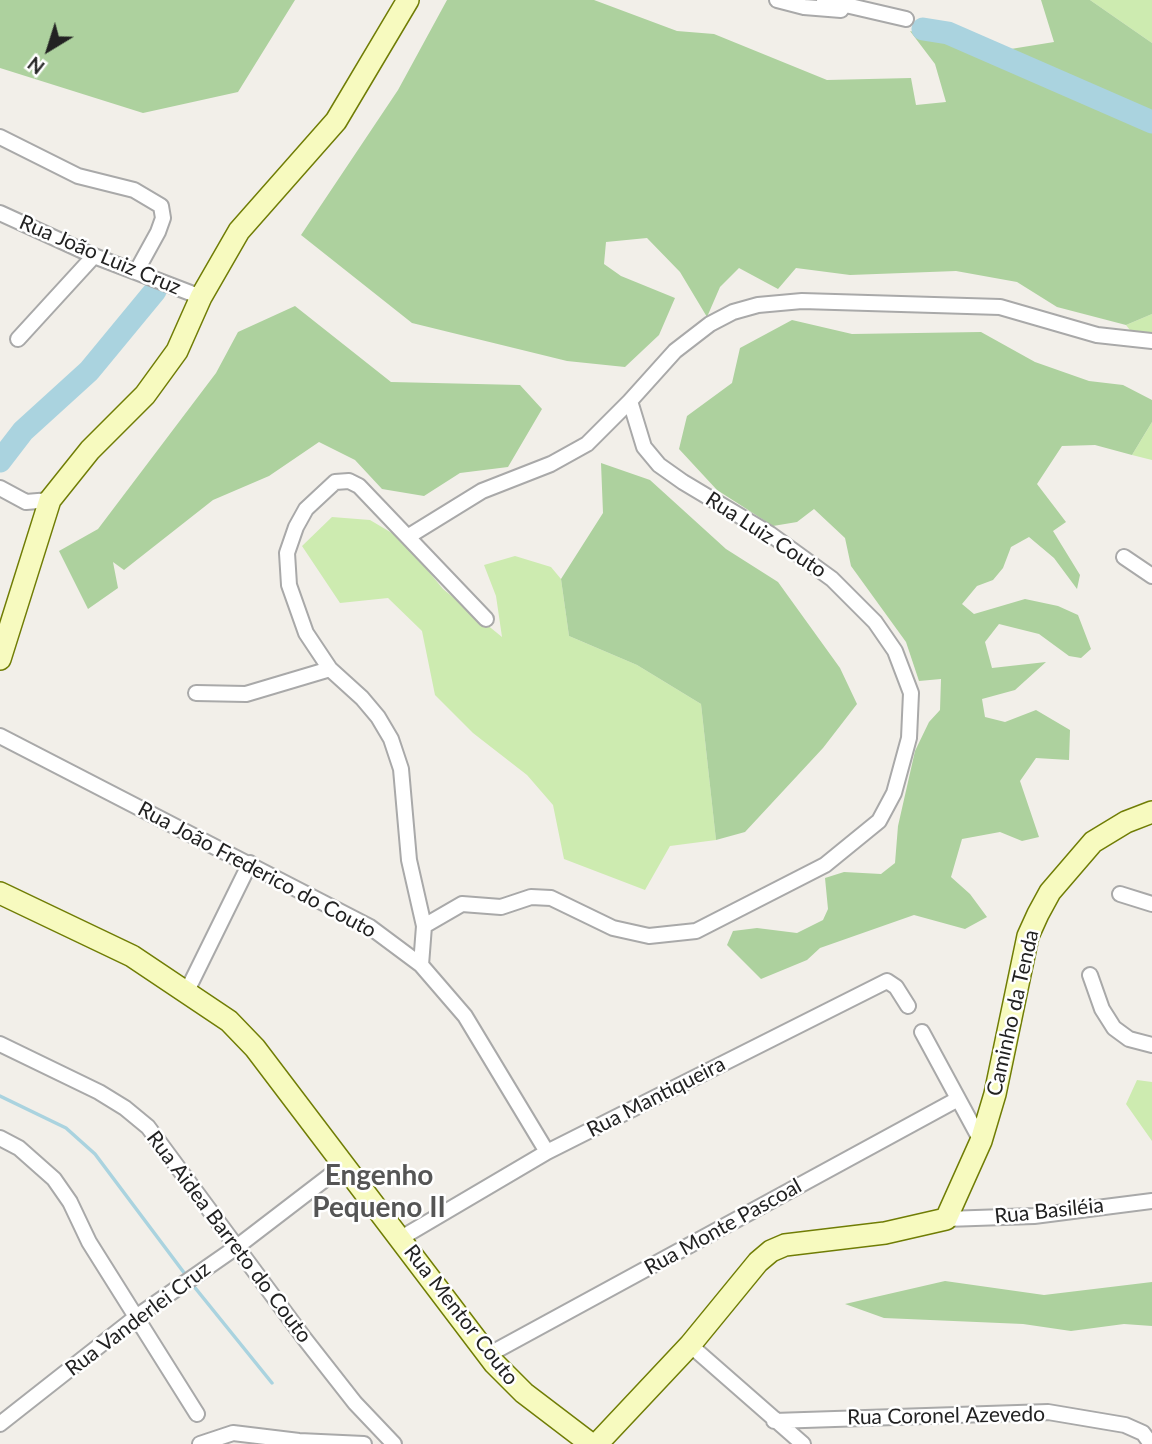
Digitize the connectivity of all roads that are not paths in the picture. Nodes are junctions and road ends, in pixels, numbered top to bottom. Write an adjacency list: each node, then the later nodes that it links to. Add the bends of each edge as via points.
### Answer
1 (408, 0): 10 (street, via 336,121 239,232)
2 (777, 0): 4 (street, via 833,11)
3 (824, 0): 4 (street)
4 (859, 9): 5 (street)
5 (906, 19)
6 (0, 137): 9 (street, via 78,176 134,190 161,206 158,232)
7 (0, 213): 8 (street, Rua João Luiz Cruz)
8 (94, 256): 9 (street, Rua João Luiz Cruz); 11 (street)
9 (136, 272): 10 (street, Rua João Luiz Cruz)
10 (201, 297): 15 (street, via 177,351 145,395 90,450)
11 (18, 339)
12 (1152, 341): 13 (street, via 1097,335 1000,307 758,305 710,324 675,351)
13 (630, 401): 16 (street, via 587,444 551,464 482,491); 29 (street, Rua Luiz Couto, via 644,447 659,465 771,534 832,579 875,622 895,651 911,692 909,738 894,793 879,821 825,865 696,931 649,936 613,928 551,898 531,897 501,906 461,904)
14 (0, 488): 15 (street, via 26,502)
15 (50, 500): 20 (street)
16 (409, 536): 19 (street); 21 (street, via 349,481 335,482 306,509 287,553 289,586 306,633)
17 (1124, 556): 18 (street)
18 (1152, 576)
19 (486, 619)
20 (0, 659)
21 (330, 669): 22 (street, via 246,694); 29 (street, via 362,698 391,739 401,769 410,860)
22 (196, 693)
23 (0, 736): 25 (street, Rua João Frederico do Couto)
24 (1152, 812): 39 (street, Caminho da Tenda, via 1093,842 1038,914 1028,936)
25 (250, 863): 30 (street, Rua João Frederico do Couto, via 370,927); 32 (street)
26 (0, 893): 32 (street, Rua Mentor Couto, via 132,957)
27 (1120, 894): 28 (street)
28 (1152, 904)
29 (424, 926): 30 (street)
30 (421, 965): 40 (street, Rua João Frederico do Couto, via 465,1016)
31 (1090, 975): 36 (street, via 1114,1028 1129,1039)
32 (187, 991): 41 (street, Rua Mentor Couto, via 229,1021 255,1048)
33 (908, 1006): 40 (street, Rua Mantiqueira, via 887,981)
34 (922, 1032): 37 (street)
35 (0, 1044): 45 (street, Rua Aidea Barreto do Couto, via 125,1108 148,1127)
36 (1152, 1045)
37 (958, 1099): 39 (street); 48 (street, Rua Monte Pascoal)
38 (0, 1138): 46 (street, via 19,1148 54,1179)
39 (981, 1141): 43 (street, Caminho da Tenda)
40 (547, 1152): 44 (street, Rua Mantiqueira)
41 (345, 1164): 44 (street, Rua Mentor Couto); 45 (street, Rua Vanderlei Cruz)
42 (1152, 1200): 43 (street, Rua Basiléia, via 1034,1216)
43 (946, 1219): 47 (street, via 771,1251)
44 (401, 1238): 48 (street, Rua Mentor Couto)
45 (238, 1246): 46 (street, Rua Vanderlei Cruz); 54 (street, Rua Aidea Barreto do Couto, via 347,1392)
46 (136, 1317): 49 (street); 51 (street, Rua Vanderlei Cruz)
47 (690, 1345): 50 (street); 56 (street)
48 (488, 1355): 55 (street, Rua Mentor Couto, via 524,1393)
49 (197, 1414)
50 (774, 1421): 57 (street); 58 (street, Rua Coronel Azevedo, via 1048,1412 1125,1425 1143,1433)
51 (0, 1424)
52 (200, 1444): 53 (street, via 233,1433)
53 (364, 1444)
54 (394, 1444)
55 (591, 1444)
56 (597, 1444)
57 (803, 1444)
58 (1151, 1444)

